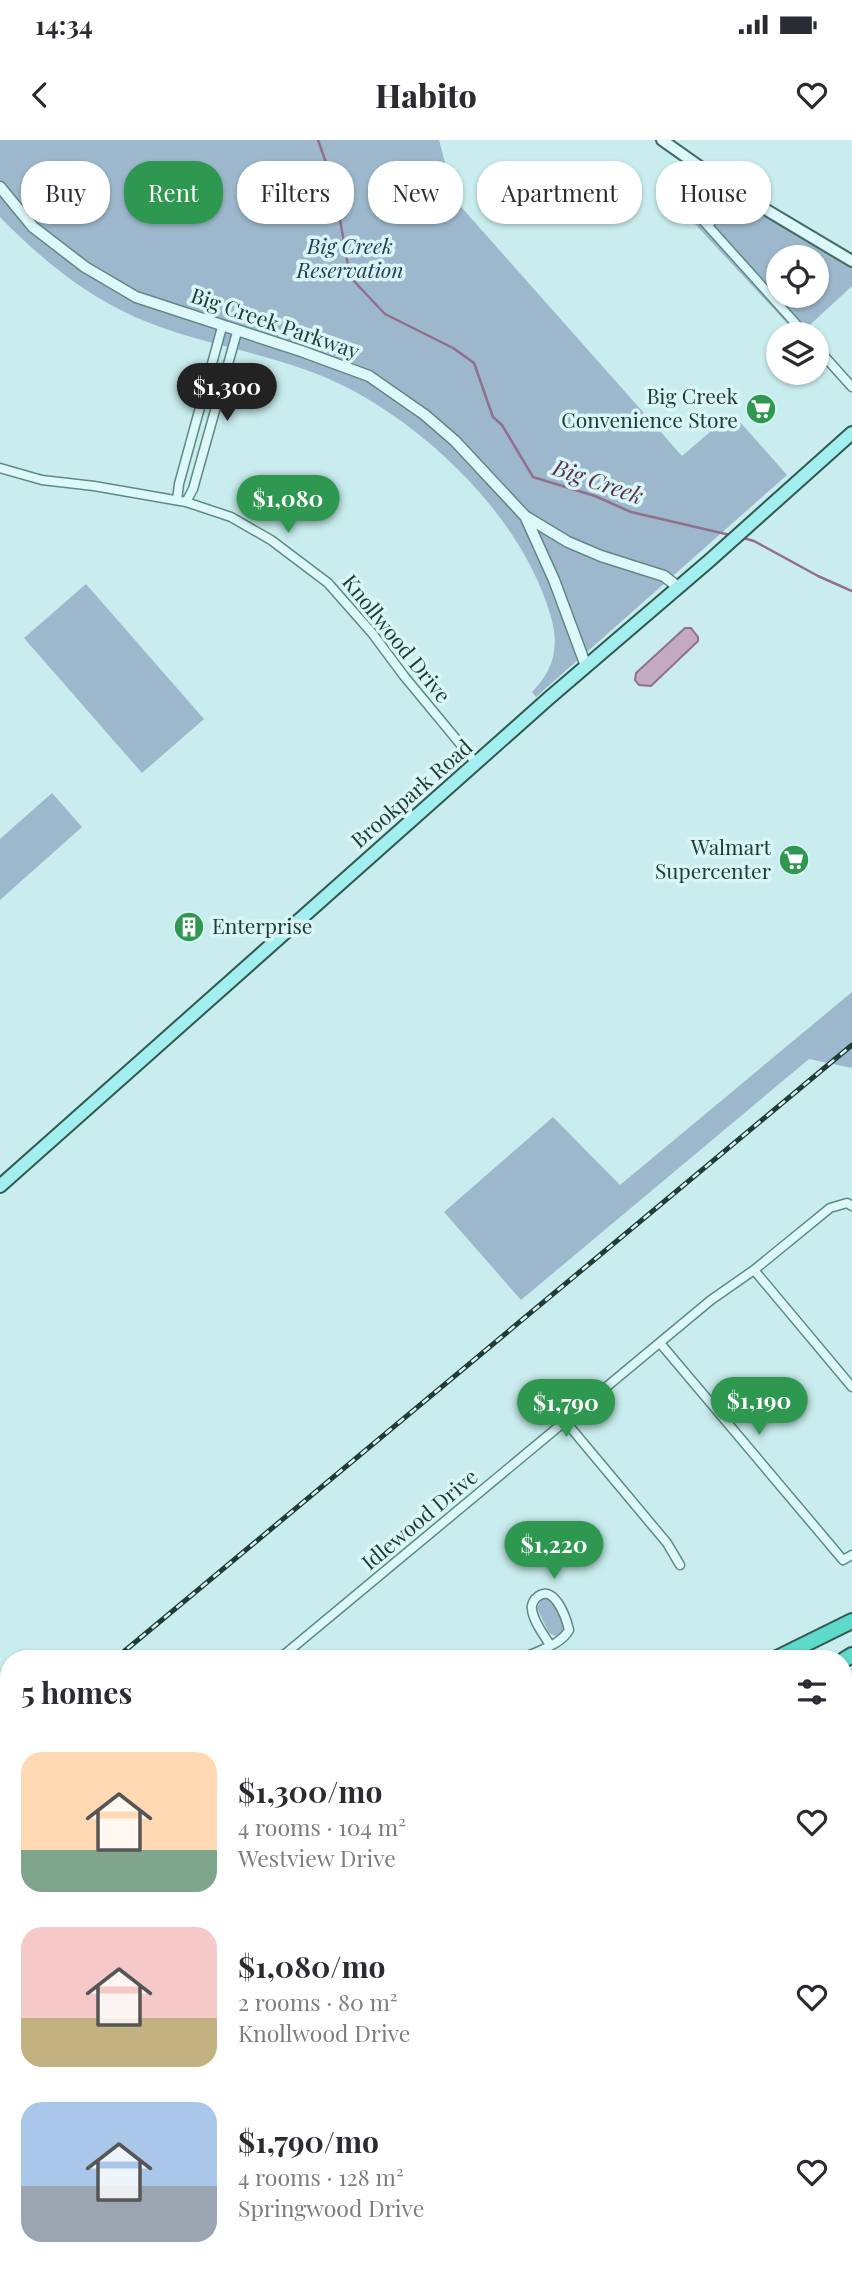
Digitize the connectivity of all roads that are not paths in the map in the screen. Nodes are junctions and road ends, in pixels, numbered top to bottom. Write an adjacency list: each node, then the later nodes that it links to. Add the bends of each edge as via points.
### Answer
1 (662, 140): 2 (main road)
2 (692, 161)
3 (0, 187): 8 (street, Big Creek Parkway, via 33,227 85,267 136,297)
4 (771, 213): 6 (main road)
5 (708, 226): 7 (street)
6 (852, 261)
7 (794, 322)
8 (222, 327): 9 (street, Big Creek Parkway); 12 (street)
9 (237, 332): 13 (street); 19 (street, Big Creek Parkway, via 369,376 454,441)
10 (829, 361): 11 (street)
11 (852, 387)
12 (205, 390): 13 (street); 15 (street)
13 (220, 393): 16 (street)
14 (852, 433): 20 (main road, Brookpark Road)
15 (190, 442): 16 (street); 18 (street, via 178,484)
16 (205, 446): 18 (street, via 193,489)
17 (0, 468): 18 (street, Knollwood Drive, via 42,480)
18 (181, 501): 22 (street, Knollwood Drive, via 231,517 328,583)
19 (525, 516): 20 (street, Big Creek Parkway, via 568,542 664,576); 21 (street, Big Creek Parkway)
20 (678, 587): 21 (main road, Brookpark Road)
21 (586, 666): 22 (main road, Brookpark Road)
22 (476, 763): 23 (main road, Brookpark Road)
23 (0, 1186)
24 (849, 1204): 25 (street, Idlewood Drive, via 830,1208)
25 (754, 1270): 26 (street, Idlewood Drive); 27 (street)
26 (660, 1343): 28 (street, Idlewood Drive); 29 (street, via 843,1560)
27 (852, 1387)
28 (565, 1421): 30 (street); 33 (street, Idlewood Drive)
29 (852, 1555)
30 (681, 1565)
31 (852, 1621): 35 (highway)
32 (550, 1645): 32 (street, via 566,1637 569,1630 557,1601 547,1593 533,1602 531,1611); 34 (street)
33 (290, 1650)
34 (540, 1650)
35 (793, 1650)

